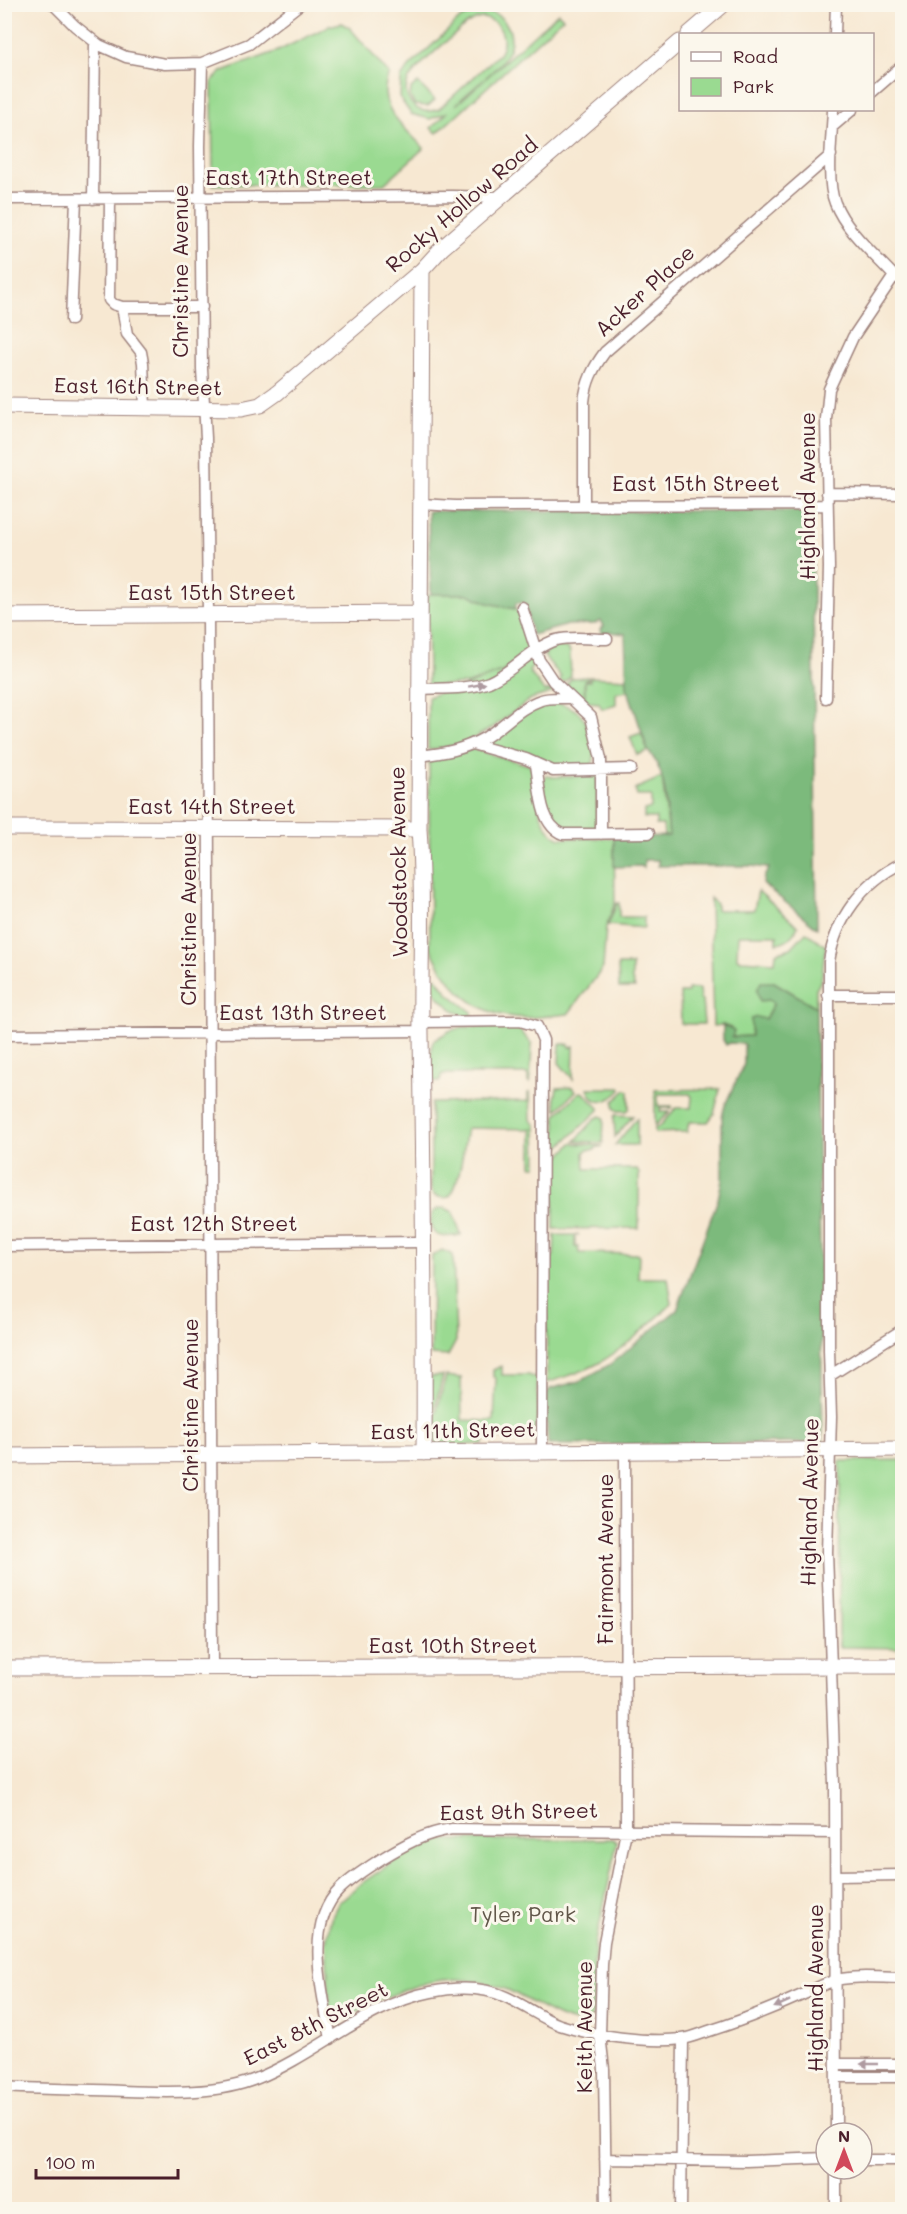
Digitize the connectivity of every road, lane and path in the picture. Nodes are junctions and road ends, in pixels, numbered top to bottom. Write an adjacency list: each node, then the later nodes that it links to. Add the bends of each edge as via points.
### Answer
1 (53, 4): 7 (street)
2 (300, 4): 9 (street, via 249,44)
3 (836, 4): 6 (street)
4 (715, 8): 5 (street)
5 (690, 33)
6 (835, 33)
7 (95, 42): 9 (street, via 126,57 165,64); 20 (street)
8 (679, 44): 16 (street, Rocky Hollow Road)
9 (202, 63): 17 (street, Christine Avenue)
10 (903, 66): 11 (street)
11 (874, 91)
12 (833, 111): 14 (street)
13 (851, 111): 14 (street)
14 (832, 127): 15 (street)
15 (831, 154): 23 (street, via 834,202 851,229); 35 (street, Acker Place, via 605,352 592,369 584,402)
16 (503, 197): 17 (street, East 17th Street); 22 (street, Rocky Hollow Road)
17 (200, 198): 21 (street, East 17th Street); 25 (street, Christine Avenue)
18 (4, 199): 19 (street, East 17th Street)
19 (76, 199): 20 (street, East 17th Street); 26 (street)
20 (93, 199): 21 (street, East 17th Street)
21 (110, 199): 24 (street, via 109,300)
22 (422, 270): 27 (street, Rocky Hollow Road); 33 (street, Woodstock Avenue)
23 (898, 278): 31 (street, Highland Avenue, via 854,337 829,389)
24 (122, 307): 25 (street); 29 (street, via 127,334 141,352)
25 (201, 307): 30 (street, Christine Avenue)
26 (71, 320)
27 (269, 398): 30 (street, East 16th Street, via 260,405 240,409)
28 (4, 406): 29 (street, East 16th Street)
29 (145, 407): 30 (street, East 16th Street)
30 (203, 408): 38 (street, Christine Avenue)
31 (827, 493): 32 (street); 34 (street, Highland Avenue)
32 (903, 494)
33 (421, 504): 35 (street, East 15th Street); 37 (street, Woodstock Avenue)
34 (827, 505): 35 (street, East 15th Street); 44 (street, Highland Avenue)
35 (584, 506)
36 (522, 607): 41 (street)
37 (420, 613): 38 (street, East 15th Street); 42 (street, Woodstock Avenue)
38 (208, 614): 39 (street, East 15th Street); 51 (street, Christine Avenue)
39 (4, 616)
40 (608, 639): 41 (street, via 558,639)
41 (536, 652): 42 (street, one-way to 41, via 487,683); 43 (street, via 553,681)
42 (419, 689): 46 (street, Woodstock Avenue)
43 (569, 698): 45 (street, via 543,699 525,707); 49 (street, via 591,717)
44 (826, 698)
45 (472, 744): 46 (street, via 448,753); 47 (street)
46 (419, 756): 52 (street, Woodstock Avenue)
47 (536, 765): 49 (street, via 553,771); 53 (street, via 546,818 556,832)
48 (631, 769): 49 (street)
49 (602, 770): 53 (street)
50 (4, 828): 51 (street, East 14th Street)
51 (208, 828): 52 (street, East 14th Street); 59 (street, Christine Avenue)
52 (419, 829): 58 (street, Woodstock Avenue)
53 (601, 834): 54 (street)
54 (649, 834)
55 (903, 863): 56 (street, Highland Avenue, via 880,876 844,915 829,962)
56 (828, 995): 57 (street); 65 (street, Highland Avenue)
57 (903, 995)
58 (421, 1026): 59 (street, East 13th Street); 61 (street, Woodstock Avenue); 68 (street, East 13th Street, via 520,1021 537,1026 543,1040)
59 (210, 1033): 60 (street, East 13th Street); 62 (street, Christine Avenue)
60 (4, 1035)
61 (423, 1242): 62 (street, East 12th Street); 70 (street, Woodstock Avenue)
62 (210, 1244): 63 (street, East 12th Street); 71 (street, Christine Avenue)
63 (4, 1246)
64 (903, 1330): 65 (street)
65 (831, 1375): 67 (street, Highland Avenue)
66 (903, 1449): 67 (street, East 11th Street)
67 (830, 1450): 69 (street, East 11th Street); 74 (street, Highland Avenue, via 827,1562)
68 (542, 1451): 69 (street, East 11th Street); 70 (street, East 11th Street)
69 (625, 1451): 73 (street, Fairmont Avenue)
70 (424, 1453): 71 (street, East 11th Street)
71 (211, 1454): 72 (street, East 11th Street); 76 (street, Christine Avenue)
72 (4, 1456)
73 (626, 1666): 74 (street, East 10th Street); 76 (street, East 10th Street); 78 (street, Keith Avenue)
74 (831, 1666): 75 (street, East 10th Street); 79 (street, Highland Avenue)
75 (903, 1666)
76 (212, 1667): 77 (street, East 10th Street)
77 (4, 1668)
78 (626, 1831): 79 (street, East 9th Street); 84 (street, Keith Avenue, via 604,1942); 85 (street, East 9th Street, via 452,1829 414,1839 371,1865 339,1890 327,1908 318,1940 319,1972)
79 (835, 1833): 81 (street, Highland Avenue)
80 (903, 1875): 81 (street)
81 (836, 1876): 83 (street, Highland Avenue)
82 (903, 1978): 83 (street)
83 (835, 1980): 86 (street, one-way to 86, via 761,2013); 87 (street, Highland Avenue)
84 (600, 2034): 85 (street, East 8th Street, via 558,2024 486,1990 457,1988 399,2002); 86 (street, East 8th Street); 93 (street, Keith Avenue)
85 (331, 2039): 91 (street, East 8th Street, via 258,2078 211,2090)
86 (683, 2039): 95 (street)
87 (836, 2064): 88 (street, one-way to 87); 89 (street, Highland Avenue)
88 (903, 2064)
89 (836, 2077): 90 (street); 92 (street, Highland Avenue)
90 (903, 2077)
91 (4, 2087)
92 (836, 2121)
93 (605, 2158): 95 (street); 99 (street, Keith Avenue)
94 (814, 2158): 95 (street)
95 (682, 2159): 100 (street)
96 (874, 2160): 97 (street)
97 (903, 2160)
98 (836, 2181): 101 (street)
99 (606, 2210)
100 (681, 2210)
101 (836, 2210)

